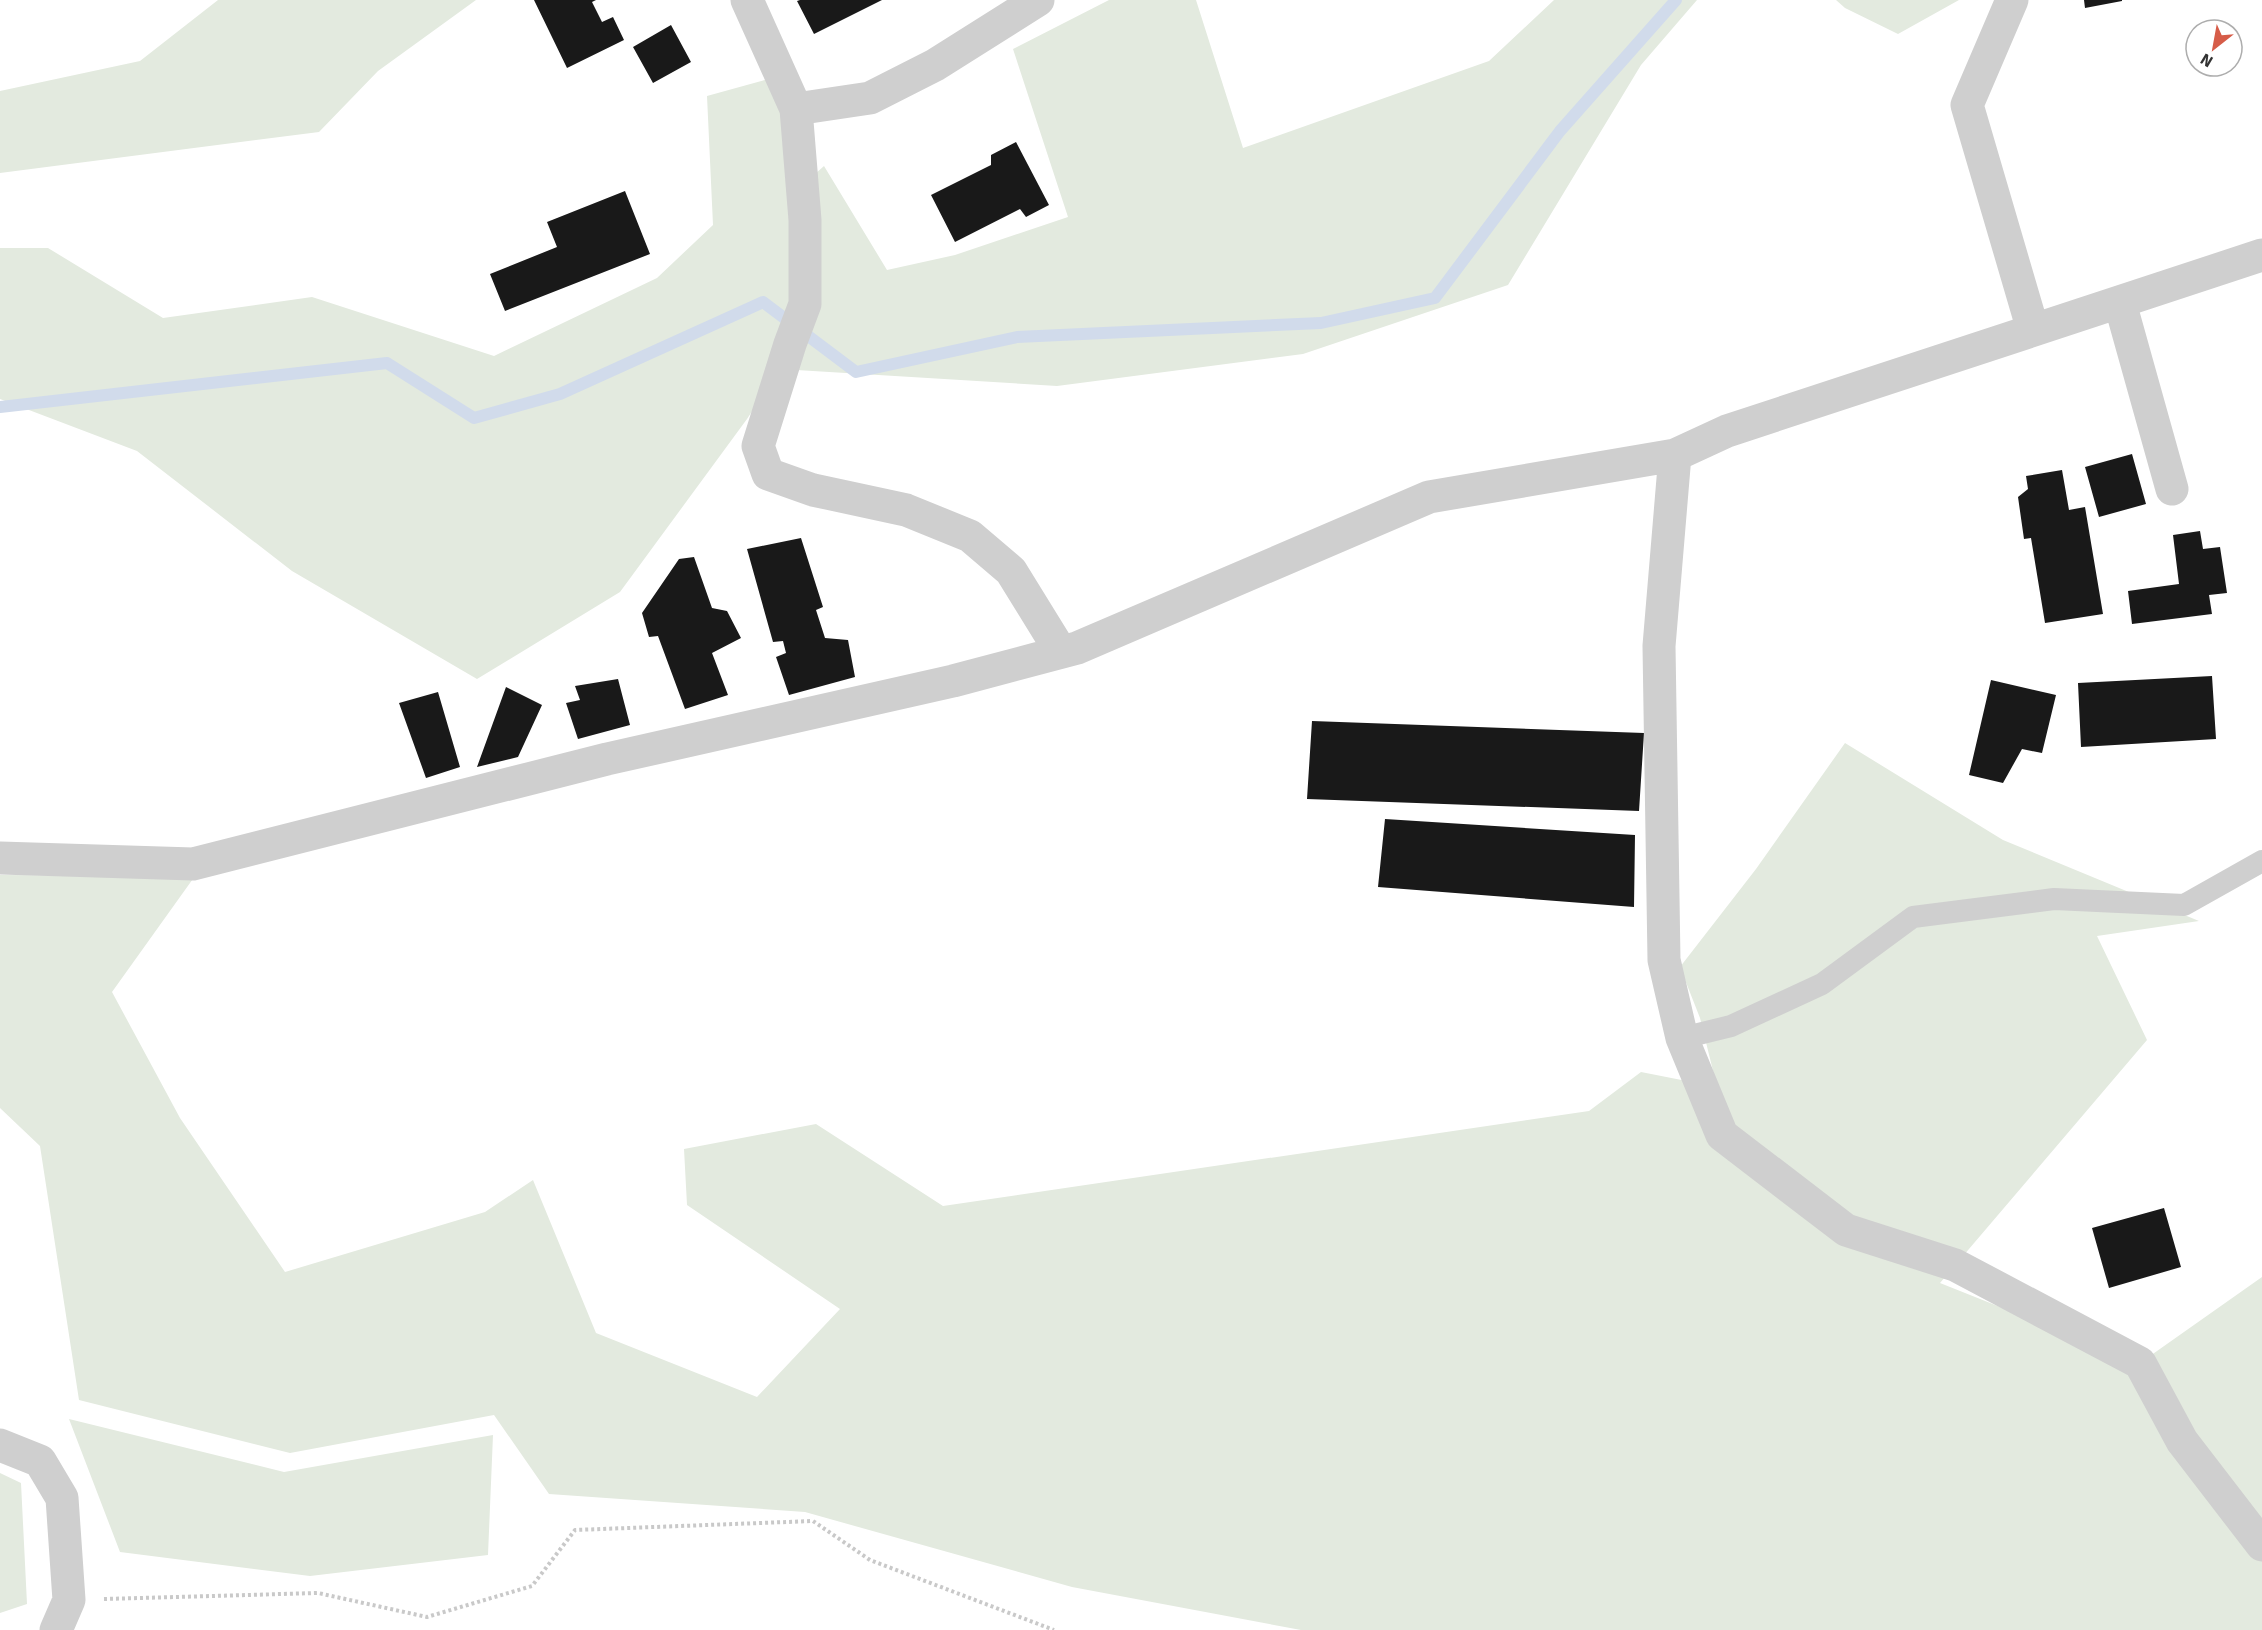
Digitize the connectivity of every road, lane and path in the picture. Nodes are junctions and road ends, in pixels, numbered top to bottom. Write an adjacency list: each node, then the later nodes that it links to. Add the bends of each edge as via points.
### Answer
1 (747, 0): 4 (street)
2 (1038, 0): 4 (street, via 934,65 870,98)
3 (2012, 0): 7 (street, via 1967,105)
4 (796, 109): 10 (street, via 805,219 805,304 758,446 768,474 813,490 906,510 970,536 1011,571)
5 (2262, 255): 6 (street)
6 (2120, 303): 7 (street); 9 (street)
7 (2033, 330): 8 (street, via 1727,431)
8 (1675, 455): 10 (street, via 1429,497); 13 (street, via 1659,645 1664,960)
9 (2172, 489)
10 (1061, 652): 11 (street, via 953,681 607,759 193,864)
11 (0, 858)
12 (2262, 861): 13 (lane, via 2184,905 2054,900 1913,917 1822,984 1731,1026)
13 (1682, 1038): 15 (street, via 1722,1135 1845,1230 1955,1265 2140,1363 2182,1441)
14 (0, 1445): 16 (street, via 40,1461 62,1498)
15 (2262, 1545)
16 (69, 1600): 17 (street); 18 (path, via 318,1593 427,1617 532,1586 575,1530 813,1521 870,1560)
17 (56, 1630)
18 (1054, 1630)

